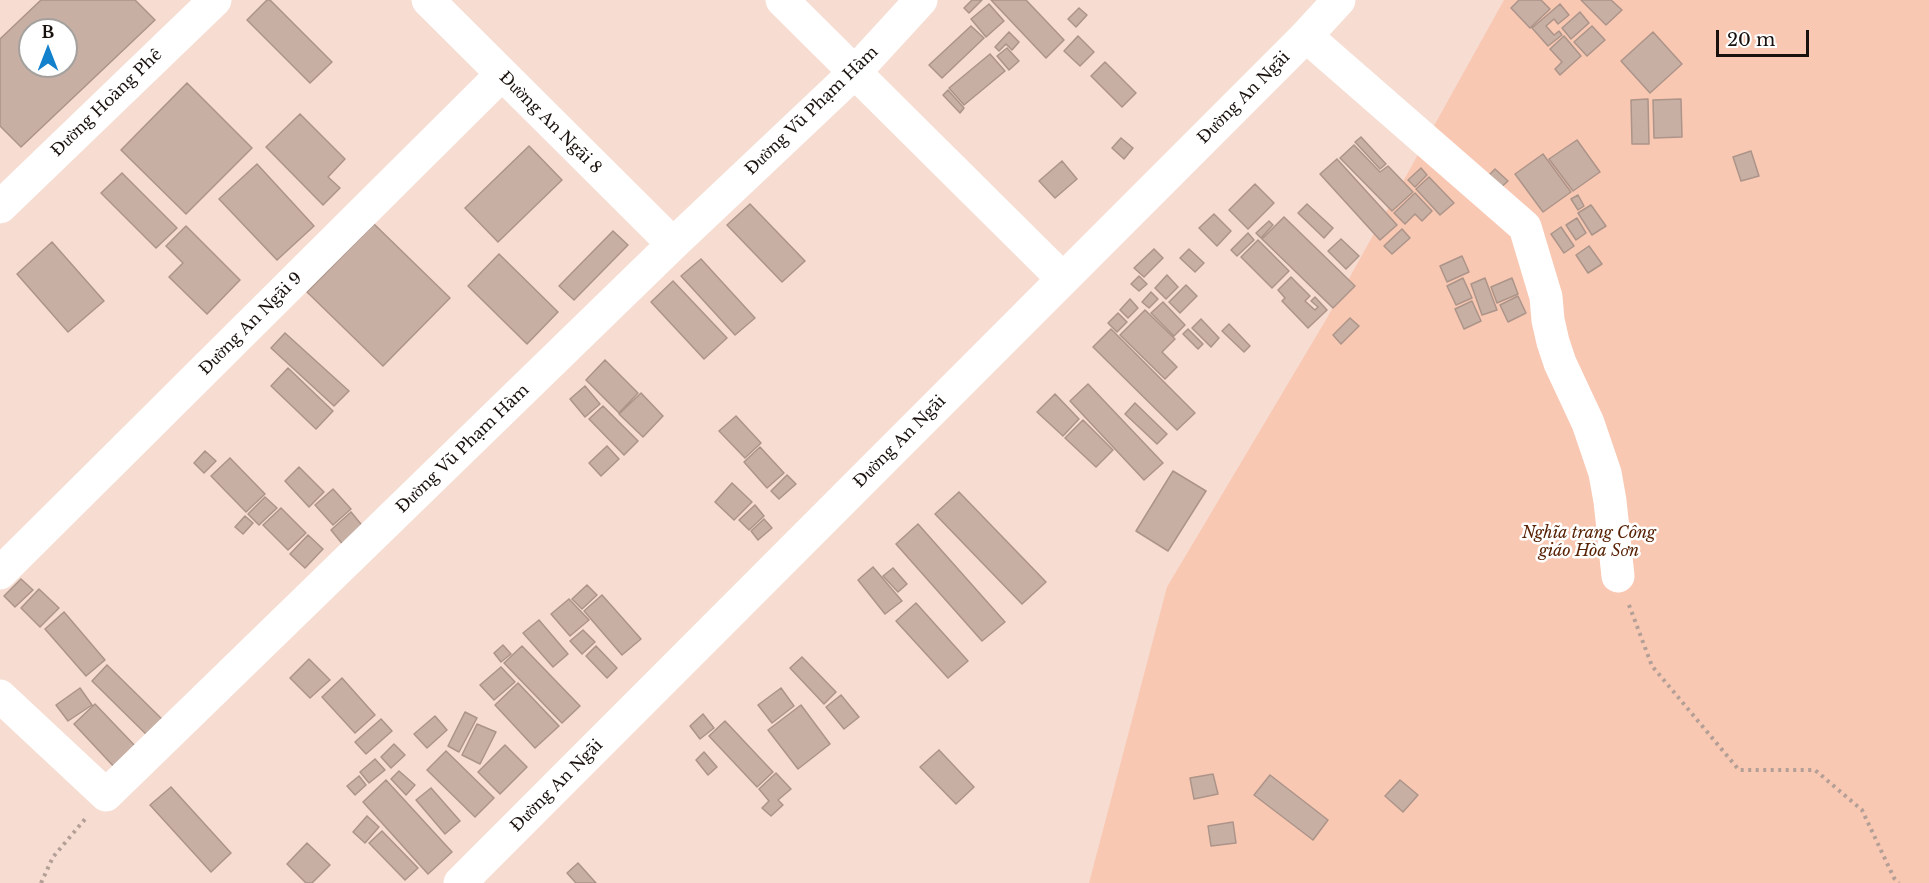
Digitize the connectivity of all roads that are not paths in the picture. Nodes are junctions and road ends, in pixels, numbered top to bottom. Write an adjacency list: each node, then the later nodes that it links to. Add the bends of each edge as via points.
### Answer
1 (215, 0): 9 (street, Đường Hoàng Phê)
2 (428, 0): 8 (street, Đường An Ngãi 8)
3 (782, 0): 7 (street)
4 (921, 0): 7 (street, Đường Vũ Phạm Hàm)
5 (1339, 0): 6 (street, Đường An Ngãi)
6 (1306, 36): 11 (street, Đường An Ngãi); 13 (street, via 1525,227 1546,297 1553,342 1605,473)
7 (854, 73): 10 (street, Đường Vũ Phạm Hàm); 11 (street)
8 (501, 75): 10 (street, Đường An Ngãi 8); 12 (street, Đường An Ngãi 9)
9 (0, 207)
10 (673, 244): 14 (street, Đường Vũ Phạm Hàm, via 106,795)
11 (1063, 279): 15 (street, Đường An Ngãi)
12 (0, 573)
13 (1618, 576)
14 (0, 696)
15 (460, 883)

